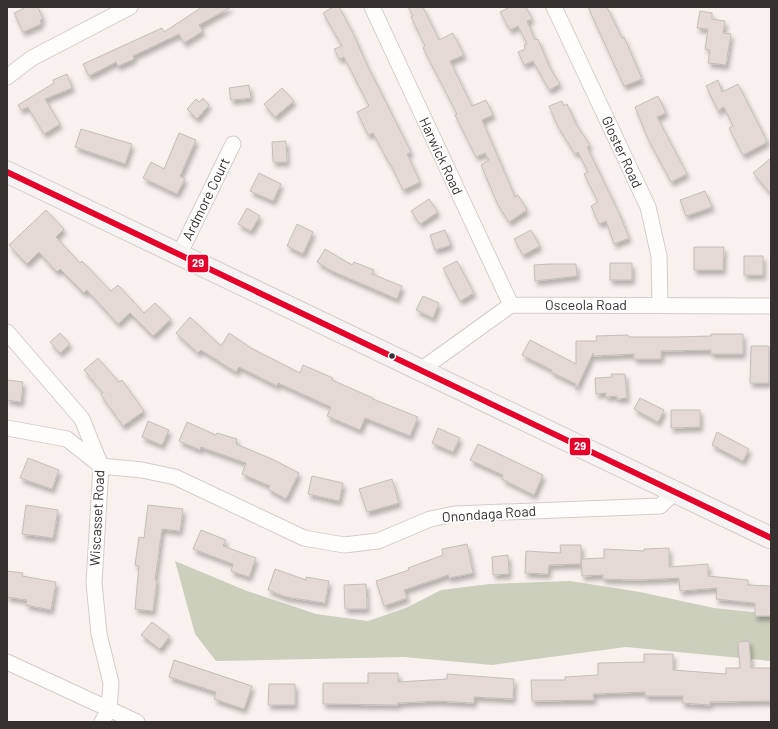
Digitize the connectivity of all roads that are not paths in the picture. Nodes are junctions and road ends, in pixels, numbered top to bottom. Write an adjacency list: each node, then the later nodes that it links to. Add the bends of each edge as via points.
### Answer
1 (130, 7): 4 (street, via 32,58)
2 (372, 7): 9 (street, Harwick Road)
3 (554, 7): 8 (street, Gloster Road, via 648,207 659,256)
4 (7, 77)
5 (233, 144): 7 (street, Ardmore Court)
6 (7, 172): 7 (main road)
7 (180, 253): 12 (main road)
8 (660, 304): 9 (street, Osceola Road); 10 (street, Osceola Road)
9 (511, 305): 12 (street)
10 (771, 306)
11 (7, 332): 14 (street, Wiscasset Road, via 82,418)
12 (422, 369): 15 (main road)
13 (7, 428): 14 (street, via 67,439)
14 (101, 466): 15 (street, Onondaga Road, via 176,477 304,538 344,545 378,541 430,519 455,514 660,506); 18 (street, Wiscasset Road, via 94,583 99,634 111,683)
15 (675, 492): 16 (main road)
16 (771, 538)
17 (7, 662): 18 (street)
18 (105, 716): 19 (street)
19 (137, 722)

